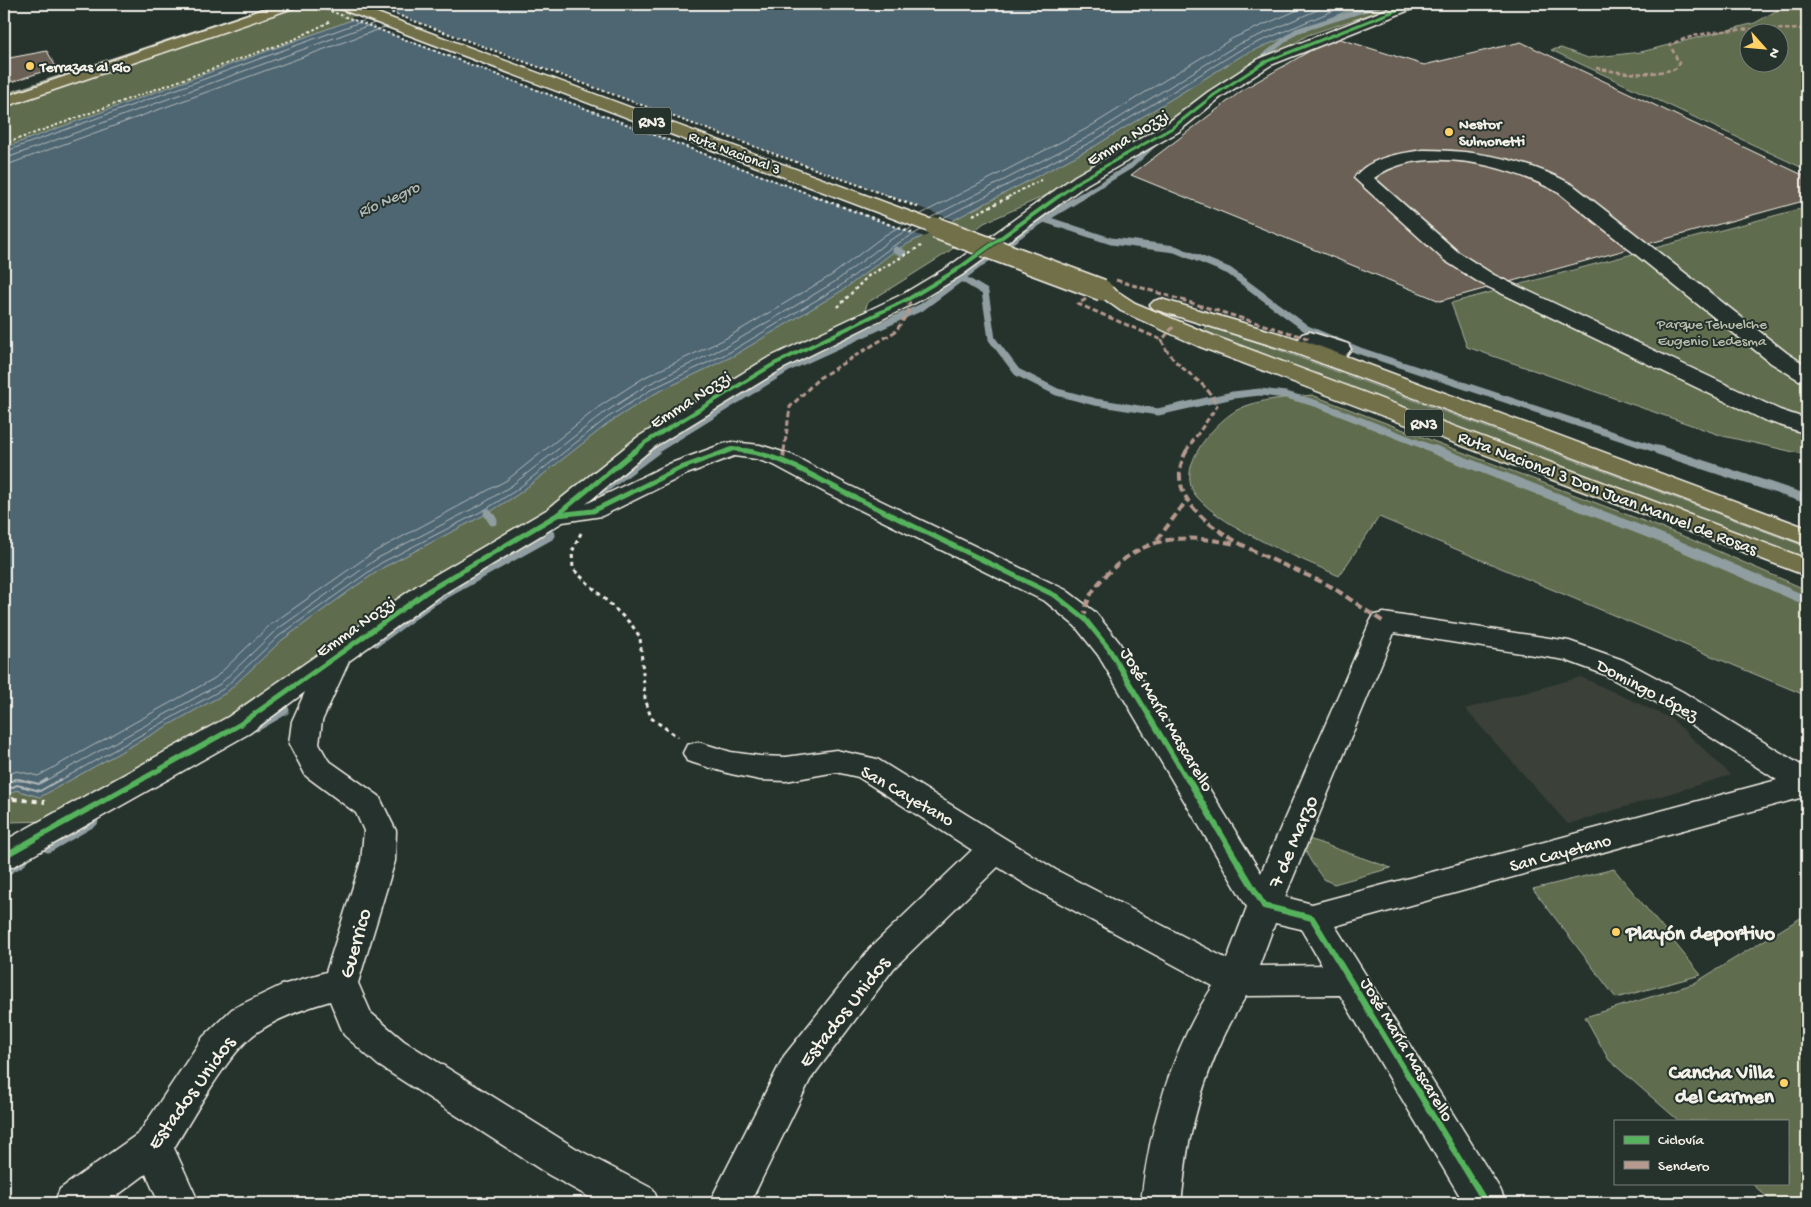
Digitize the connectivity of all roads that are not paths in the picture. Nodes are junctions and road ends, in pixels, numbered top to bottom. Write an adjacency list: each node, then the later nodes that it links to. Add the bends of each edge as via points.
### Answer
1 (263, 4): 5 (main road)
2 (291, 4): 6 (main road)
3 (1412, 4): 13 (street, Emma Nozzi, via 1265,62 1214,95 1172,128 1081,180 955,271 910,298 774,364 646,442)
4 (334, 10): 7 (main road, Ruta Nacional 3 / RN3, bridge)
5 (4, 91)
6 (4, 102)
7 (1102, 290): 9 (main road, Ruta Nacional 3 Don Juan Manuel de Rosas / RN3, via 1138,298); 16 (main road, Ruta Nacional 3 Don Juan Manuel de Rosas / RN3, via 1128,307 1206,341)
8 (1310, 339): 9 (street, via 1340,350)
9 (1329, 358): 12 (main road, Ruta Nacional 3 Don Juan Manuel de Rosas / RN3)
10 (1807, 375): 11 (street, via 1779,358 1566,188 1538,174 1491,161 1425,155 1388,162 1370,170 1363,178 1451,256 1487,279 1772,415)
11 (1807, 427)
12 (1649, 478): 14 (main road); 15 (main road, Ruta Nacional 3 Don Juan Manuel de Rosas / RN3)
13 (556, 516): 20 (street, Emma Nozzi, via 428,591); 25 (street, José María Mascarello, via 593,511 678,469 732,450 760,452 783,460 1056,596 1085,619 1109,648)
14 (1807, 520)
15 (1807, 537)
16 (1752, 547): 17 (main road, Ruta Nacional 3 Don Juan Manuel de Rosas / RN3); 18 (main road)
17 (1807, 568)
18 (1807, 574)
19 (1384, 622): 22 (street, Domingo López, via 1569,651 1614,667 1673,699); 25 (street, 7 de Marzo)
20 (338, 655): 24 (street, Emma Nozzi, via 239,724); 29 (street, Guerrico, via 307,721 304,744 317,768 368,805 380,831 378,860)
21 (698, 753): 23 (street, San Cayetano, via 760,768 786,769 836,761 866,767)
22 (1807, 784): 26 (street, San Cayetano)
23 (996, 848): 28 (street, San Cayetano, via 1044,879); 34 (street, Estados Unidos, via 882,958 797,1068)
24 (4, 856)
25 (1264, 906): 26 (street); 28 (street, 7 de Marzo)
26 (1312, 918): 27 (street, José María Mascarello)
27 (1350, 980): 28 (street, San Cayetano); 36 (street, José María Mascarello)
28 (1236, 981): 35 (street, 7 de Marzo, via 1212,1018 1186,1082 1170,1140)
29 (340, 983): 30 (street, Estados Unidos, via 295,996 245,1020 216,1049); 33 (street, Guerrico, via 357,1024 391,1053 563,1162)
30 (153, 1146): 31 (street, Estados Unidos); 32 (street)
31 (74, 1203)
32 (179, 1203)
33 (639, 1203)
34 (729, 1203)
35 (1161, 1203)
36 (1486, 1203)

